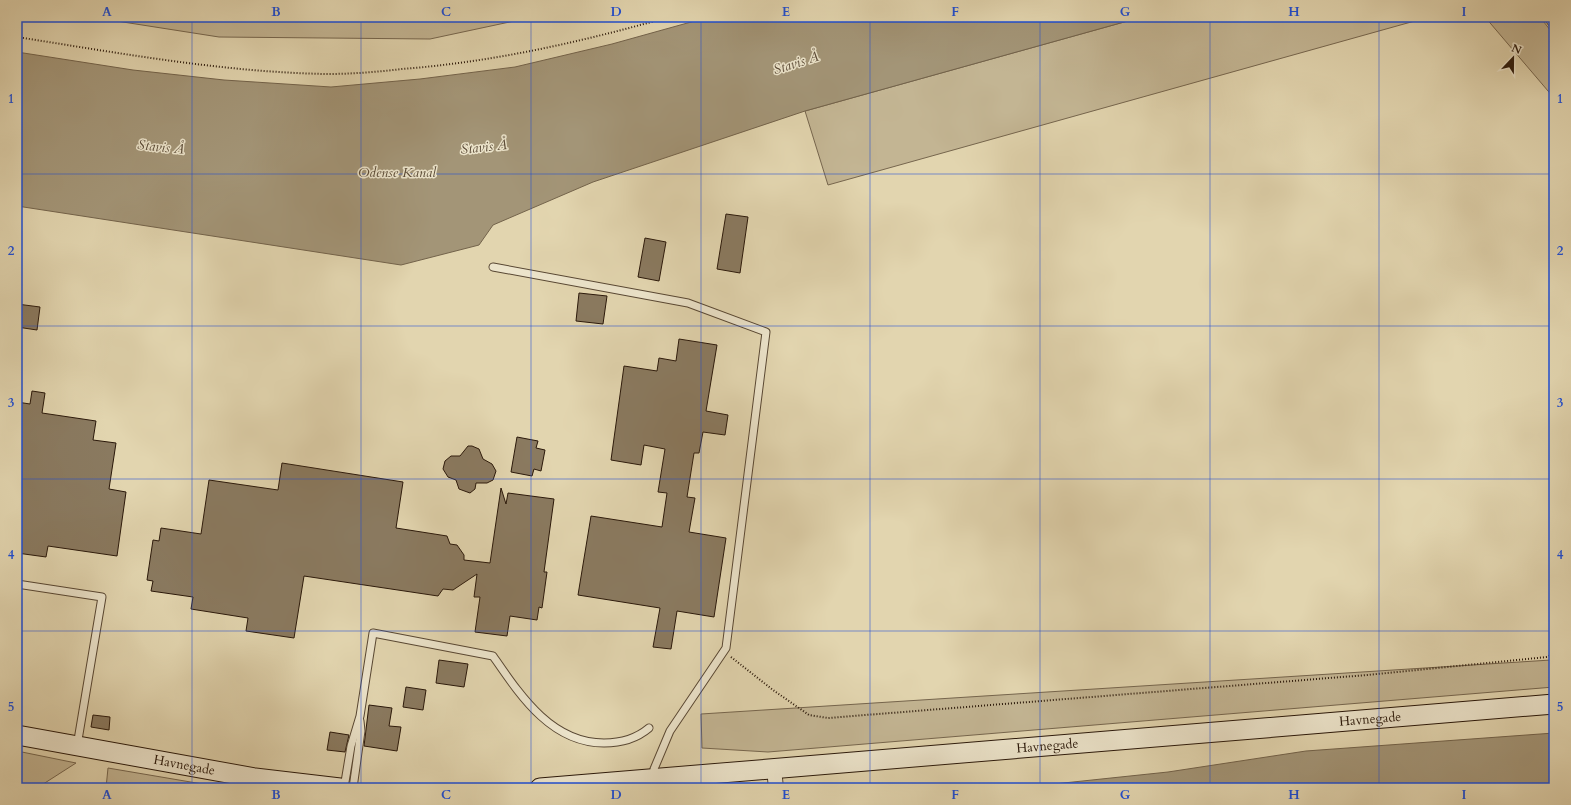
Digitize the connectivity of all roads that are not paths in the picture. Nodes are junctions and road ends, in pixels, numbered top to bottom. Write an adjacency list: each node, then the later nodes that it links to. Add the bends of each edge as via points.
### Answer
1 (1552, 17): 2 (street)
2 (1554, 20)
3 (493, 267): 11 (lane, via 688,303 766,332 726,648 670,732 654,769)
4 (17, 584): 9 (lane, via 102,598)
5 (1554, 704): 10 (street, Havnegade)
6 (360, 716): 7 (lane, via 373,632 493,656 521,694 544,719 567,734 588,743 618,743 639,736); 13 (lane, via 351,746); 14 (lane, via 361,731)
7 (649, 728)
8 (17, 735): 9 (street, Havnegade)
9 (77, 746): 12 (street, Havnegade, via 256,778)
10 (774, 768): 11 (street, Havnegade); 16 (street)
11 (653, 778): 15 (street, Havnegade)
12 (340, 788)
13 (344, 788)
14 (353, 788)
15 (540, 788)
16 (776, 788)

